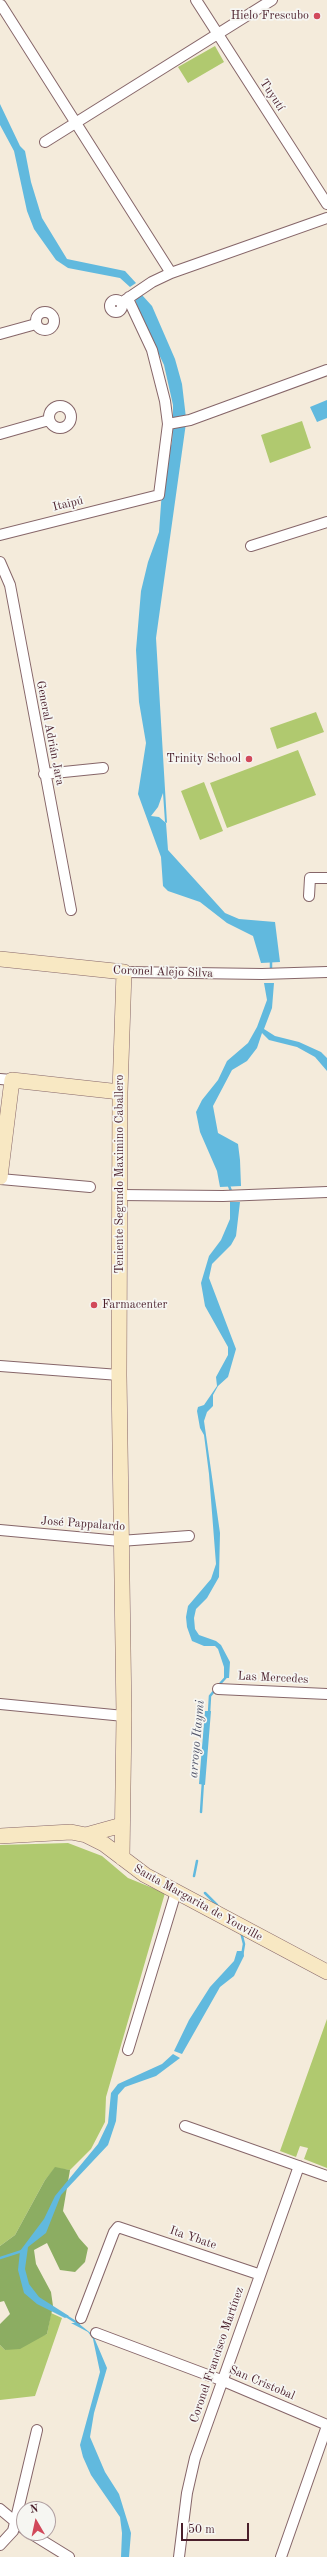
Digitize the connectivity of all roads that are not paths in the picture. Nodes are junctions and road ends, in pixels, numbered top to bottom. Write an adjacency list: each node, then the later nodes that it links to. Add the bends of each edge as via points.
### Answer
1 (196, 0): 4 (street, Tuyutí)
2 (272, 0): 4 (street)
3 (1, 5): 5 (street)
4 (218, 34): 5 (street); 7 (street, Tuyutí)
5 (76, 122): 6 (street); 9 (street)
6 (45, 142)
7 (327, 204)
8 (327, 218): 9 (street)
9 (171, 273): 14 (street, via 125,300 129,301 152,350)
10 (36, 324): 11 (street)
11 (0, 334)
12 (327, 370): 14 (street, via 190,420)
13 (49, 420): 15 (street)
14 (168, 424): 17 (street, Itaipú, via 159,495)
15 (0, 434)
16 (327, 522): 18 (street)
17 (0, 535)
18 (251, 546)
19 (0, 562): 21 (street, General Adrián Jara, via 10,585)
20 (103, 768): 21 (street)
21 (44, 774): 24 (street, General Adrián Jara)
22 (327, 878): 23 (street, via 310,878)
23 (310, 896)
24 (71, 910)
25 (0, 959): 26 (main road, Coronel Alejo Silva)
26 (124, 972): 27 (street, Coronel Alejo Silva); 29 (main road, Teniente Segundo Maximino Caballero)
27 (327, 972)
28 (6, 1080): 29 (main road); 30 (main road)
29 (120, 1092): 33 (main road, Teniente Segundo Maximino Caballero)
30 (0, 1178): 31 (street)
31 (90, 1187)
32 (327, 1192): 33 (street, via 223,1196)
33 (120, 1195): 35 (main road, Teniente Segundo Maximino Caballero)
34 (0, 1366): 35 (street)
35 (119, 1375): 38 (main road, Teniente Segundo Maximino Caballero)
36 (0, 1530): 38 (street, José Pappalardo)
37 (189, 1536): 38 (street, José Pappalardo)
38 (120, 1541): 42 (main road, Teniente Segundo Maximino Caballero)
39 (218, 1689): 40 (street, Las Mercedes)
40 (327, 1694)
41 (0, 1704): 42 (street)
42 (124, 1716): 43 (main road, Teniente Segundo Maximino Caballero)
43 (122, 1825): 44 (main road); 46 (main road, Teniente Segundo Maximino Caballero)
44 (86, 1835): 45 (main road, Santa Margarita de Youville, via 71,1832); 46 (main road, Santa Margarita de Youville, via 104,1844)
45 (0, 1836)
46 (122, 1858): 47 (main road, Santa Margarita de Youville, via 145,1875)
47 (176, 1892): 48 (main road, Santa Margarita de Youville); 49 (street)
48 (327, 1972)
49 (128, 2050)
50 (185, 2126): 51 (street)
51 (298, 2166): 52 (street); 53 (street, Coronel Francisco Martínez)
52 (327, 2176)
53 (258, 2274): 54 (street, Ita Ybate, via 120,2227 114,2232); 56 (street, Coronel Francisco Martínez)
54 (81, 2318)
55 (96, 2333): 56 (street, San Cristobal)
56 (221, 2380): 57 (street, San Cristobal); 64 (street, Coronel Francisco Martínez, via 188,2486)
57 (327, 2426): 65 (street)
58 (37, 2430): 60 (street)
59 (0, 2509): 60 (street)
60 (15, 2523): 62 (street, via 13,2531)
61 (43, 2541): 63 (street)
62 (0, 2545)
63 (69, 2557)
64 (179, 2557)
65 (281, 2557)

